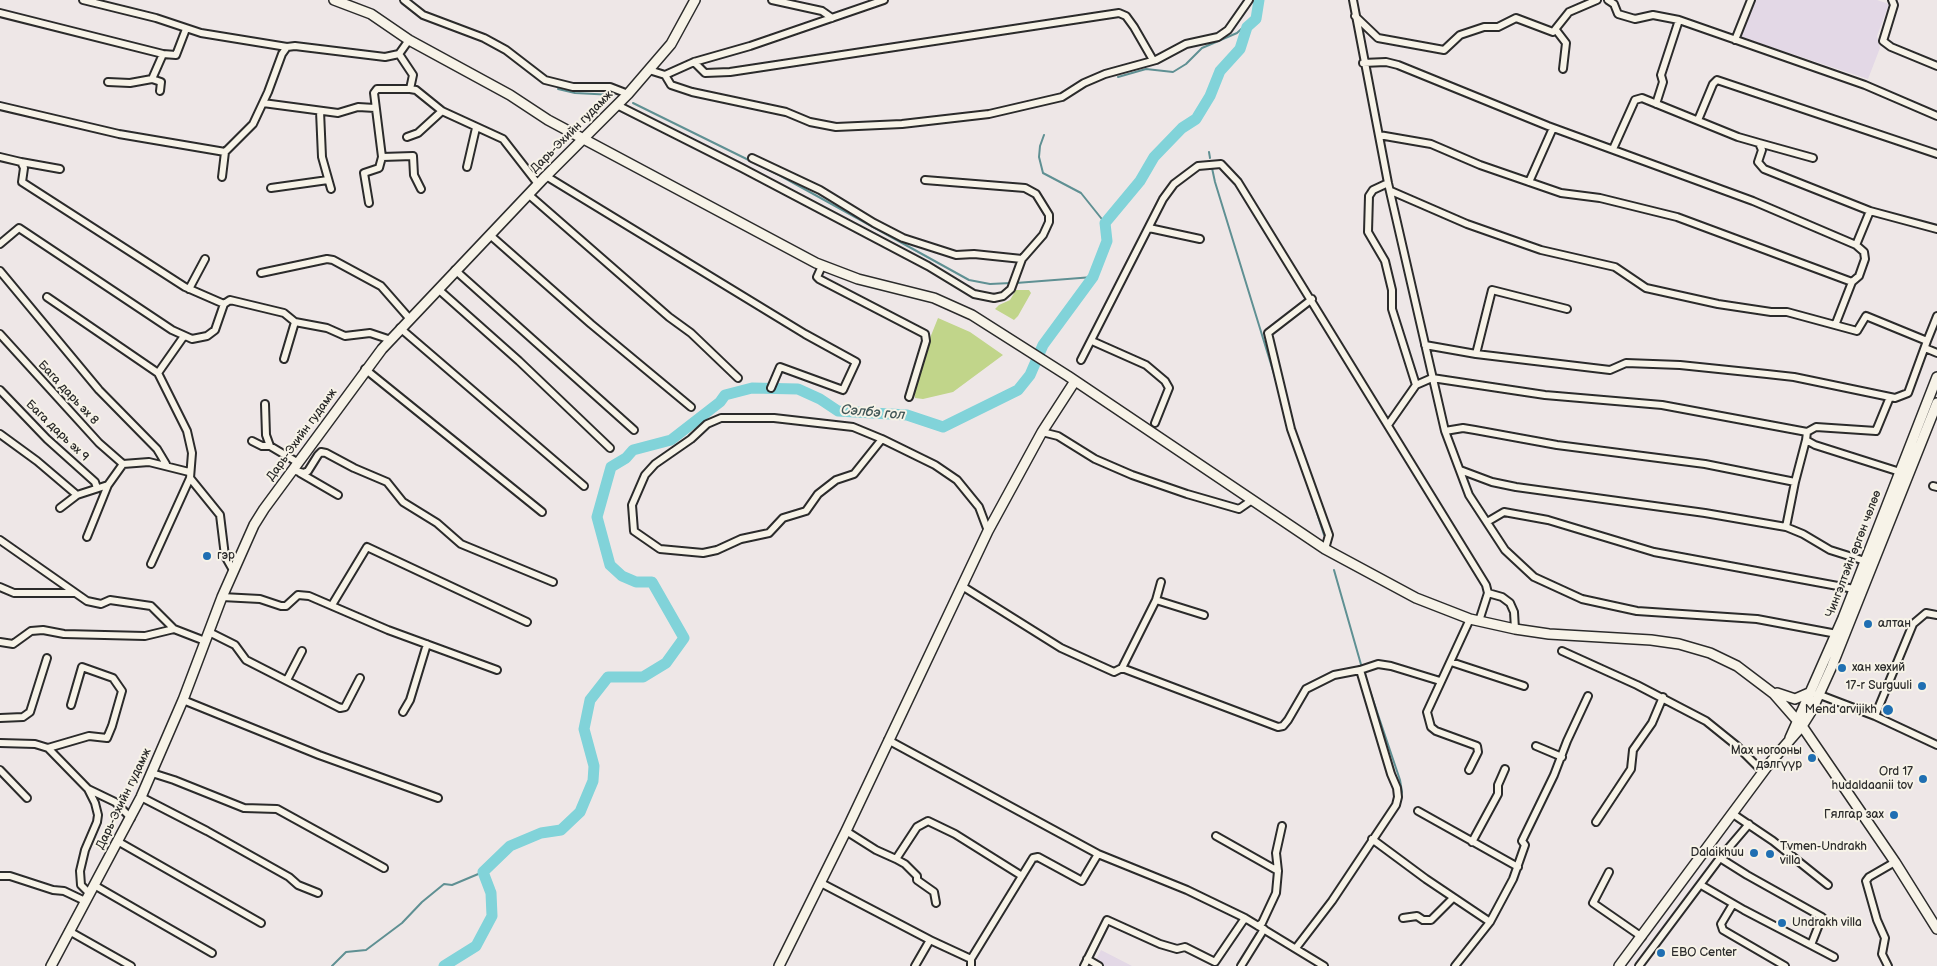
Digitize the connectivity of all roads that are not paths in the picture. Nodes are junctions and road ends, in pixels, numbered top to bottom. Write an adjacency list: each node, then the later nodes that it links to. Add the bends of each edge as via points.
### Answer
1 (83, 0): 17 (street)
2 (334, 0): 19 (main road, via 371,14)
3 (404, 0): 35 (street, via 423,15 484,38 506,50 545,80 573,87 610,87)
4 (695, 0): 29 (main road, Дарь-Эхийн гудамж, via 679,33)
5 (772, 0): 15 (street, via 822,10)
6 (884, 0): 15 (street)
7 (1249, 0): 24 (street, via 1228,30 1218,37 1186,44)
8 (1353, 0): 14 (street)
9 (1597, 0): 18 (street, via 1569,12)
10 (1608, 0): 16 (street, via 1614,4 1618,14 1635,20 1653,15)
11 (1751, 0): 20 (street)
12 (1892, 0): 27 (street, via 1894,5 1883,41)
13 (0, 13): 22 (street)
14 (1355, 16): 18 (street, via 1378,38 1444,50 1460,35 1484,27 1498,28 1516,18 1548,31); 26 (street)
15 (832, 18): 25 (street)
16 (1679, 20): 20 (street); 37 (street, via 1661,75 1663,82)
17 (186, 29): 21 (street); 22 (street, via 176,55)
18 (1556, 30): 28 (street, via 1566,43)
19 (409, 40): 23 (street); 49 (main road)
20 (1735, 40): 43 (street, via 1864,85)
21 (287, 47): 23 (street, via 384,57); 36 (street, via 276,67)
22 (163, 54): 31 (street)
23 (399, 54): 33 (street, via 413,75)
24 (1152, 60): 25 (street, via 1134,27 1126,16 1119,13 730,72 706,74); 30 (street, via 1105,74 1062,97 989,114 902,124 836,127 810,122 786,112 692,92 671,85)
25 (694, 62): 30 (street)
26 (1364, 63): 46 (street, via 1398,65); 47 (street)
27 (1937, 66)
28 (1563, 69)
29 (650, 70): 30 (street); 35 (main road, Дарь-Эхийн гудамж)
30 (666, 75)
31 (152, 79): 32 (street); 34 (street, via 161,82)
32 (108, 82)
33 (410, 89): 40 (street, via 377,89 374,93); 42 (street, via 416,90)
34 (160, 91)
35 (628, 94): 38 (main road, Дарь-Эхийн гудамж)
36 (264, 103): 41 (street); 52 (street, via 253,124)
37 (1656, 104): 44 (street); 51 (street, via 1642,98 1635,100)
38 (617, 105): 49 (main road, Дарь-Эхийн гудамж); 82 (street, via 928,266 969,292 997,298 1011,289)
39 (0, 106): 52 (street, via 119,134)
40 (376, 108): 41 (street, via 358,107 338,113); 55 (street)
41 (320, 111): 63 (street, via 322,157)
42 (442, 111): 45 (street); 48 (street, via 418,133)
43 (1937, 116)
44 (1698, 120): 50 (street); 53 (street, via 1717,80)
45 (476, 128): 59 (street); 67 (street, via 508,143)
46 (1553, 128): 51 (street); 65 (street)
47 (1379, 135): 65 (street, via 1430,144); 66 (street)
48 (407, 137)
49 (584, 139): 62 (main road, Дарь-Эхийн гудамж); 83 (main road)
50 (1759, 143): 57 (street); 74 (street, via 1762,150 1758,162 1764,169)
51 (1613, 149): 80 (street, via 1753,201)
52 (225, 152): 61 (street)
53 (1937, 154)
54 (0, 157): 58 (street)
55 (382, 157): 70 (street, via 413,156 414,175); 73 (street, via 379,168 364,173)
56 (752, 158): 82 (street, via 820,190 874,223 921,245 956,255)
57 (1813, 158)
58 (21, 162): 60 (street); 88 (street, via 24,168 22,182)
59 (467, 167)
60 (60, 169)
61 (222, 176)
62 (546, 176): 67 (main road, Дарь-Эхийн гудамж); 117 (street, via 856,362 844,390 780,367)
63 (328, 180): 68 (street); 69 (street)
64 (925, 180): 82 (street, via 1025,188 1036,194 1049,215 1049,222 1043,235)
65 (1529, 182): 87 (street, via 1561,193 1600,198 1670,215)
66 (1388, 183): 71 (street); 116 (street, via 1373,190 1369,196 1368,232 1385,261 1392,290 1392,309)
67 (538, 184): 72 (main road, Дарь-Эхийн гудамж)
68 (271, 188)
69 (331, 189)
70 (421, 189)
71 (1391, 191): 97 (street, via 1467,224 1541,250 1615,267 1646,288 1718,304 1788,312); 104 (street)
72 (528, 194): 77 (main road, Дарь-Эхийн гудамж); 113 (street, via 691,333)
73 (368, 203)
74 (1870, 211): 76 (street); 80 (street)
75 (1149, 228): 78 (street); 91 (street, via 1163,199 1185,174 1198,166 1222,164 1238,182); 102 (street)
76 (1937, 229)
77 (490, 235): 84 (main road, Дарь-Эхийн гудамж); 123 (street)
78 (1200, 239)
79 (0, 244): 100 (street, via 19,228)
80 (1856, 245): 87 (street, via 1864,252 1865,259 1859,276)
81 (205, 259): 88 (street)
82 (1022, 259)
83 (822, 266): 115 (main road, via 858,279 934,298 1006,336); 119 (street, via 819,279 925,334 926,342)
84 (456, 270): 89 (main road, Дарь-Эхийн гудамж); 126 (street)
85 (0, 271): 137 (street, via 99,390 157,449)
86 (261, 273): 95 (street, via 333,260 381,286)
87 (1852, 282): 97 (street)
88 (188, 289): 92 (street)
89 (438, 289): 95 (main road, Дарь-Эхийн гудамж); 135 (street, via 520,361)
90 (47, 297): 111 (street)
91 (1312, 299): 125 (street); 156 (street, via 1268,333 1291,429 1330,535)
92 (224, 304): 96 (street, via 230,300 284,313); 100 (street, via 218,323 207,336 192,339)
93 (1566, 309): 107 (street, via 1492,290)
94 (1937, 316): 103 (street)
95 (409, 318): 98 (main road, Дарь-Эхийн гудамж)
96 (295, 322): 101 (street, via 327,328 345,336 370,333); 108 (street)
97 (1836, 323): 103 (street, via 1857,331 1866,316)
98 (400, 328): 101 (main road, Дарь-Эхийн гудамж); 144 (street)
99 (0, 334): 136 (street, Бага дарь эх 8, via 87,430)
100 (184, 336): 111 (street)
101 (391, 340): 110 (main road, Дарь-Эхийн гудамж)
102 (1092, 341): 109 (street); 124 (street, via 1146,365 1165,381 1169,388)
103 (1928, 341): 105 (street)
104 (1425, 345): 107 (street); 114 (street)
105 (1925, 348): 106 (street); 120 (street, via 1908,394)
106 (1937, 353)
107 (1476, 354): 120 (street, via 1610,370 1626,363 1702,367 1794,378)
108 (284, 358)
109 (1081, 360)
110 (365, 369): 138 (main road, Дарь-Эхийн гудамж); 150 (street)
111 (158, 373): 141 (street, via 188,431 192,453)
112 (1937, 377): 140 (main road, Чингэлтэйн өргөн чөлөө)
113 (738, 378)
114 (1432, 378): 116 (street); 127 (street); 129 (street, via 1545,395 1662,405)
115 (1071, 379): 128 (main road); 148 (main road)
116 (1416, 385): 125 (street)
117 (771, 388)
118 (0, 390): 145 (street, Бага дарь эх 9, via 47,439 95,482)
119 (909, 397)
120 (1890, 397): 129 (street, via 1876,431 1816,427)
121 (1937, 403): 192 (main road, Чингэлтэйн өргөн чөлөө)
122 (266, 404): 134 (street, via 266,434)
123 (691, 406)
124 (1155, 423)
125 (1388, 425): 166 (street)
126 (634, 430)
127 (1445, 431): 139 (street); 142 (street, via 1463,428 1557,445 1705,464)
128 (1042, 432): 148 (street, via 1058,436 1095,459 1132,475 1187,494 1234,508 1242,508); 153 (main road)
129 (1807, 432): 132 (street)
130 (0, 434): 146 (street)
131 (882, 438): 131 (street, via 854,474 836,480 818,494 806,511 783,518 769,533 741,538 703,553 660,549 634,531 632,505 645,475 707,424 721,418 774,418 853,427); 153 (street, via 957,480 979,507)
132 (1806, 440): 140 (street); 142 (street)
133 (252, 441): 134 (street)
134 (270, 446): 138 (street)
135 (610, 448)
136 (123, 464): 137 (street); 143 (street)
137 (166, 464): 141 (street)
138 (296, 468): 147 (street); 159 (main road, Дарь-Эхийн гудамж, via 254,524); 160 (street, via 308,471 318,454 326,453 387,482 403,502 437,523 460,544)
139 (1460, 470): 151 (street, via 1469,495); 152 (street, via 1516,487 1705,513)
140 (1900, 472): 157 (main road, Чингэлтэйн өргөн чөлөө)
141 (190, 475): 158 (street); 159 (street, via 220,516 225,556)
142 (1794, 482): 152 (street)
143 (108, 485): 145 (street); 154 (street)
144 (584, 486)
145 (97, 488): 146 (street)
146 (77, 495): 149 (street)
147 (338, 495)
148 (1252, 500): 156 (main road)
149 (60, 508)
150 (542, 512)
151 (1487, 522): 164 (street, via 1504,512 1548,520 1654,552); 176 (street, via 1522,568 1582,599 1637,611 1758,619)
152 (1786, 528): 157 (street, via 1830,550)
153 (988, 531): 162 (main road)
154 (87, 537)
155 (0, 540): 165 (street)
156 (1325, 549): 172 (main road, via 1389,586)
157 (1865, 561): 164 (main road, Чингэлтэйн өргөн чөлөө)
158 (151, 564)
159 (233, 570): 167 (main road, Дарь-Эхийн гудамж)
160 (553, 582)
161 (1161, 582): 168 (street)
162 (962, 586): 184 (street, via 1061,648 1114,672); 201 (main road)
163 (0, 587): 165 (street, via 14,593)
164 (1854, 589): 176 (main road, Чингэлтэйн өргөн чөлөө)
165 (75, 593): 174 (street, via 94,604 110,600 151,606)
166 (1488, 593): 172 (street); 175 (street, via 1510,603)
167 (222, 597): 169 (street, via 260,599 286,606 294,597 303,594); 177 (main road, Дарь-Эхийн гудамж)
168 (1156, 600): 170 (street); 184 (street)
169 (332, 604): 173 (street, via 367,548); 179 (street)
170 (1204, 615)
171 (1937, 616): 198 (street, via 1926,613 1913,624)
172 (1474, 620): 175 (main road); 183 (street)
173 (527, 622)
174 (174, 629): 177 (street); 178 (street, via 145,636 64,634 43,630 31,631 13,644)
175 (1515, 629): 191 (main road, via 1679,644 1724,660)
176 (1836, 634): 192 (main road, Чингэлтэйн өргөн чөлөө)
177 (207, 636): 188 (street, via 235,645 246,660); 195 (main road, Дарь-Эхийн гудамж)
178 (0, 642)
179 (427, 644): 185 (street); 197 (street, via 410,700)
180 (302, 651): 188 (street)
181 (1562, 651): 194 (street)
182 (47, 658): 199 (street, via 30,712 23,716)
183 (1451, 662): 189 (street); 190 (street)
184 (1122, 668): 186 (street, via 1278,727 1288,720 1306,689 1334,675)
185 (497, 670)
186 (1360, 670): 189 (street, via 1378,664); 224 (street, via 1398,797 1396,805)
187 (360, 678): 188 (street, via 343,708)
188 (287, 680)
189 (1440, 681): 209 (street, via 1427,712 1431,727 1477,746 1478,752)
190 (1524, 686)
191 (1766, 688): 192 (main road, via 1790,699); 200 (main road)
192 (1816, 693): 198 (street); 200 (main road, Чингэлтэйн өргөн чөлөө)
193 (1588, 696): 206 (street)
194 (1662, 698): 210 (street, via 1706,721); 219 (street, via 1652,723 1633,750 1631,769)
195 (184, 700): 211 (main road, Дарь-Эхийн гудамж); 215 (street, via 319,755)
196 (71, 706): 205 (street, via 82,667 112,678 122,690 107,738 89,736)
197 (403, 712)
198 (1875, 716): 203 (street)
199 (0, 718)
200 (1800, 723): 210 (main road, Чингэлтэйн өргөн чөлөө); 230 (main road)
201 (888, 740): 222 (main road); 227 (street)
202 (0, 743): 205 (street, via 35,744)
203 (1937, 745)
204 (1536, 746): 206 (street)
205 (48, 748): 212 (street)
206 (1562, 756): 231 (street, via 1522,841 1525,846)
207 (1505, 769): 226 (street, via 1498,794)
208 (0, 770): 214 (street)
209 (1469, 770)
210 (1763, 772): 217 (main road, Чингэлтэйн өргөн чөлөө)
211 (152, 773): 213 (main road, Дарь-Эхийн гудамж); 232 (street, via 244,808 277,809)
212 (88, 789): 218 (street, via 115,802); 240 (street, via 98,815 80,871 81,886)
213 (141, 797): 218 (main road, Дарь-Эхийн гудамж); 241 (street, via 207,831 298,885)
214 (27, 798)
215 (438, 798)
216 (1418, 810): 226 (street)
217 (1733, 814): 220 (street); 252 (main road, Чингэлтэйн өргөн чөлөө)
218 (131, 818): 225 (main road, Дарь-Эхийн гудамж)
219 (1596, 822)
220 (1749, 824): 228 (street); 239 (street)
221 (1282, 826): 233 (street, via 1276,853)
222 (846, 831): 229 (street); 237 (main road)
223 (1216, 836): 233 (street)
224 (1372, 839): 242 (street); 255 (street)
225 (119, 842): 240 (main road, Дарь-Эхийн гудамж); 248 (street)
226 (1472, 842): 231 (street)
227 (1098, 854): 236 (street, via 1082,881 1036,857 1032,858); 245 (street, via 1187,890)
228 (1720, 858): 238 (street); 254 (street, via 1822,917)
229 (896, 859): 236 (street, via 917,826 928,821); 243 (street, via 934,892)
230 (1895, 862): 250 (main road); 272 (street, via 1866,882 1885,938 1882,954)
231 (1518, 867): 247 (street)
232 (384, 868)
233 (1278, 871): 249 (street, via 1276,893)
234 (1609, 872): 252 (street, via 1593,904)
235 (0, 876): 240 (street, via 10,876 52,890)
236 (1022, 876): 259 (street)
237 (821, 883): 253 (street); 262 (main road)
238 (1701, 885): 244 (street); 270 (street)
239 (1828, 885)
240 (89, 893): 251 (main road, Дарь-Эхийн гудамж); 256 (street)
241 (318, 893)
242 (1454, 898): 246 (street, via 1430,920 1417,916); 247 (street)
243 (936, 903)
244 (1733, 904): 254 (street); 271 (street, via 1721,924 1723,930)
245 (1244, 918): 249 (street); 258 (street, via 1215,962 1185,947 1177,949 1160,944 1107,920)
246 (1403, 918)
247 (1490, 922): 268 (street)
248 (260, 923)
249 (1261, 927): 255 (street); 266 (street)
250 (1937, 929)
251 (69, 931): 260 (main road, Дарь-Эхийн гудамж); 261 (street)
252 (1642, 937): 269 (main road, Чингэлтэйн өргөн чөлөө)
253 (930, 940): 259 (street); 263 (street)
254 (1811, 945): 257 (street)
255 (1296, 948): 267 (street)
256 (212, 953)
257 (1834, 957)
258 (1087, 959): 264 (street); 265 (street)
259 (971, 962)
260 (50, 966)
261 (130, 966)
262 (779, 966)
263 (915, 966)
264 (1084, 966)
265 (1099, 966)
266 (1240, 966)
267 (1324, 966)
268 (1455, 966)
269 (1619, 966)
270 (1639, 966)
271 (1785, 966)
272 (1888, 966)

